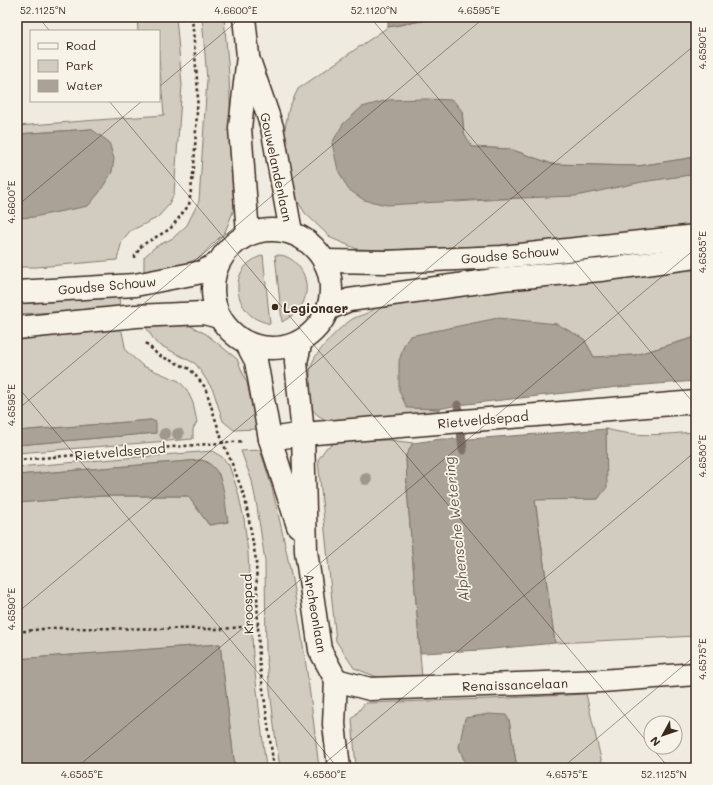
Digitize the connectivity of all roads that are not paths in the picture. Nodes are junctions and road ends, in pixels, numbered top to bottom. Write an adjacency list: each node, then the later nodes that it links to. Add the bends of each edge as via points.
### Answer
1 (244, 17): 2 (street, Gouwelandenlaan)
2 (248, 56): 3 (street, Gouwelandenlaan, via 272,127); 4 (street, Gouwelandenlaan, via 240,128)
3 (291, 232): 4 (street, via 262,230); 7 (street, via 315,248)
4 (248, 234): 8 (street, via 236,241)
5 (696, 236): 7 (street, Goudse Schouw, via 502,257 386,262)
6 (696, 257): 10 (street, Goudse Schouw, via 600,270 502,279 349,300)
7 (324, 261): 10 (street, via 330,276)
8 (218, 263): 9 (street, Goudse Schouw, via 202,272 136,285); 11 (street, via 213,281 213,300)
9 (17, 292)
10 (328, 309): 13 (street, via 322,322)
11 (219, 318): 12 (street, via 204,313 136,316); 14 (street, via 231,333)
12 (17, 328)
13 (301, 341): 14 (street, via 283,348); 16 (street, Archeonlaan, via 296,362)
14 (247, 344): 17 (street, Archeonlaan, via 256,361)
15 (696, 402): 16 (street, Rietveldsepad)
16 (303, 434): 17 (street, Rietveldsepad); 18 (street, Archeonlaan)
17 (270, 438): 18 (street, Archeonlaan)
18 (306, 551): 20 (street, Archeonlaan, via 320,650)
19 (696, 674): 20 (street, Renaissancelaan, via 601,681 370,689)
20 (336, 680): 21 (street, via 334,724)
21 (339, 768)

